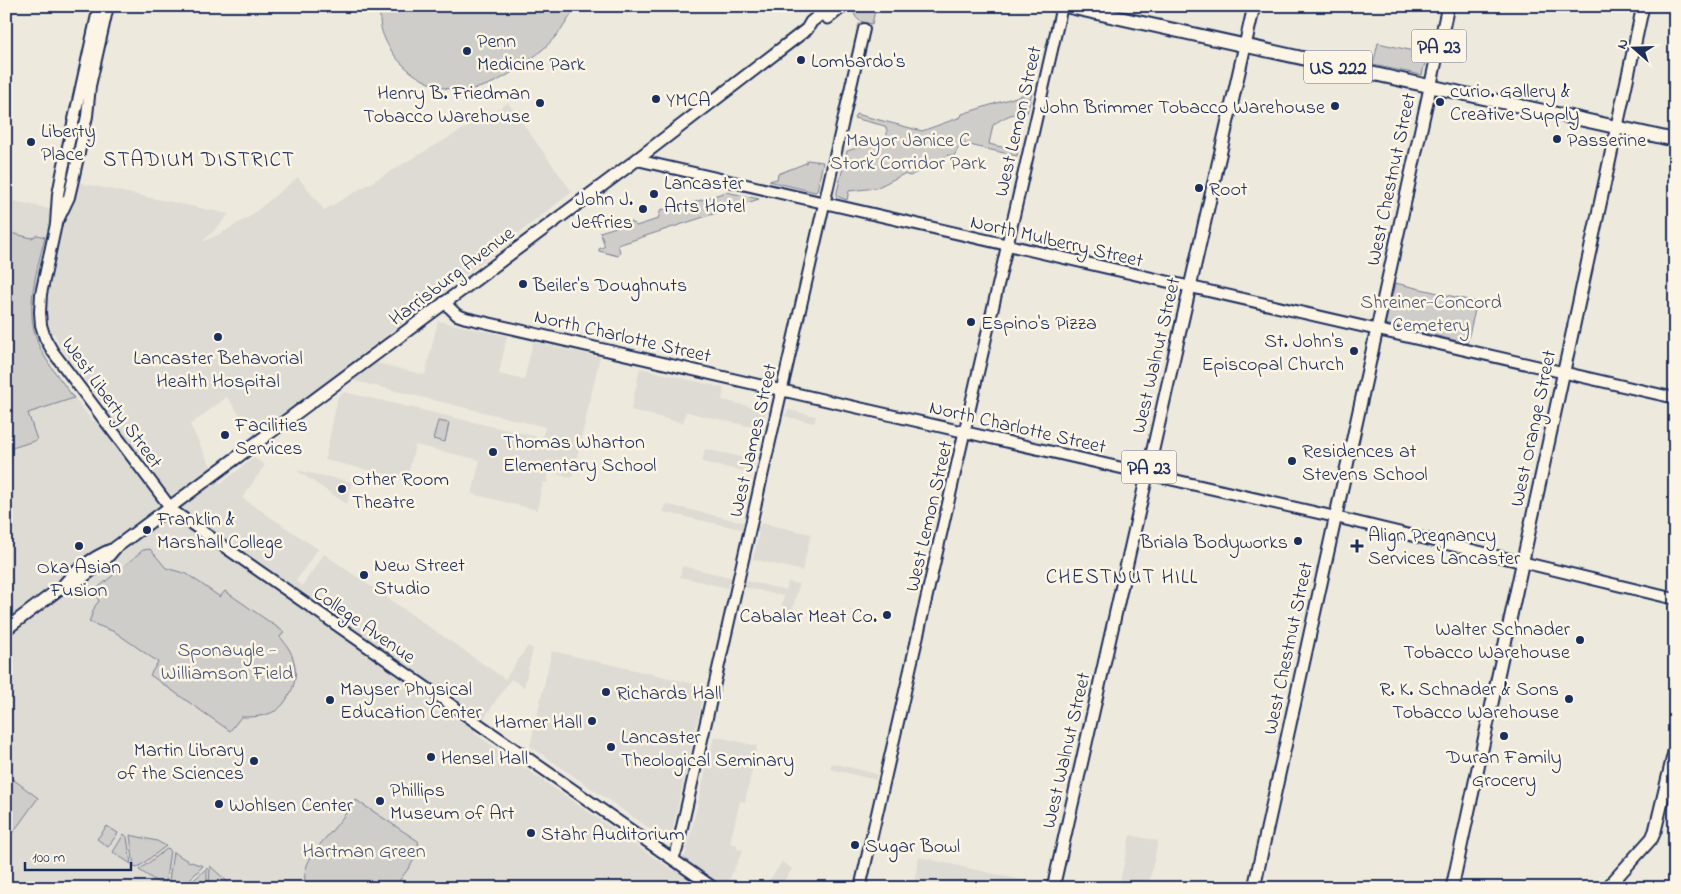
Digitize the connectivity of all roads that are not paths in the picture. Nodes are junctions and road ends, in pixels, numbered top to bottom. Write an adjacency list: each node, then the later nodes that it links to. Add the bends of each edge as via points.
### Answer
1 (99, 6): 18 (street, West Liberty Street, via 58,194)
2 (108, 6): 18 (street, West Liberty Street, via 69,197)
3 (831, 6): 10 (main road, Harrisburg Avenue)
4 (843, 6): 10 (main road, Harrisburg Avenue, via 816,27)
5 (1062, 6): 19 (street, West Lemon Street)
6 (1066, 6): 12 (highway, US 222)
7 (1254, 6): 12 (main road, West Walnut Street / PA 23)
8 (1448, 6): 13 (main road, West Chestnut Street / PA 23)
9 (1643, 6): 14 (main road, West Orange Street)
10 (807, 29): 16 (main road, Harrisburg Avenue)
11 (864, 29): 17 (street, West James Street)
12 (1245, 47): 13 (highway, US 222); 20 (main road, West Walnut Street / PA 23)
13 (1430, 86): 14 (highway, US 222); 22 (main road, West Chestnut Street / PA 23)
14 (1617, 128): 15 (highway, US 222); 23 (main road, West Orange Street)
15 (1675, 140)
16 (637, 160): 17 (street, North Mulberry Street); 21 (main road, Harrisburg Avenue)
17 (824, 204): 19 (street, North Mulberry Street); 24 (street, West James Street)
18 (56, 224): 28 (street, West Liberty Street, via 41,294 40,312 45,338)
19 (1007, 246): 20 (street, North Mulberry Street); 26 (street, West Lemon Street)
20 (1190, 288): 22 (street, North Mulberry Street); 27 (main road, West Walnut Street / PA 23)
21 (444, 302): 24 (street, North Charlotte Street, via 466,318); 28 (main road, Harrisburg Avenue)
22 (1376, 330): 23 (street, North Mulberry Street); 29 (main road, West Chestnut Street / PA 23)
23 (1563, 373): 25 (street, North Mulberry Street); 30 (main road, West Orange Street)
24 (781, 390): 26 (street, North Charlotte Street); 34 (street, West James Street)
25 (1675, 398)
26 (965, 432): 27 (street, North Charlotte Street); 36 (street, West Lemon Street)
27 (1148, 474): 29 (street, North Charlotte Street); 37 (main road, West Walnut Street / PA 23)
28 (169, 507): 32 (main road, Harrisburg Avenue, via 115,548 98,555 72,574 63,586); 34 (street, College Avenue)
29 (1335, 517): 30 (street, North Charlotte Street); 38 (main road, West Chestnut Street / PA 23)
30 (1523, 563): 31 (street, North Charlotte Street); 39 (main road, West Orange Street)
31 (1675, 599)
32 (6, 629)
33 (1675, 748): 40 (main road, via 1656,832)
34 (673, 858): 35 (street, College Avenue)
35 (714, 888)
36 (860, 888)
37 (1053, 888)
38 (1254, 888)
39 (1452, 888)
40 (1607, 888)

